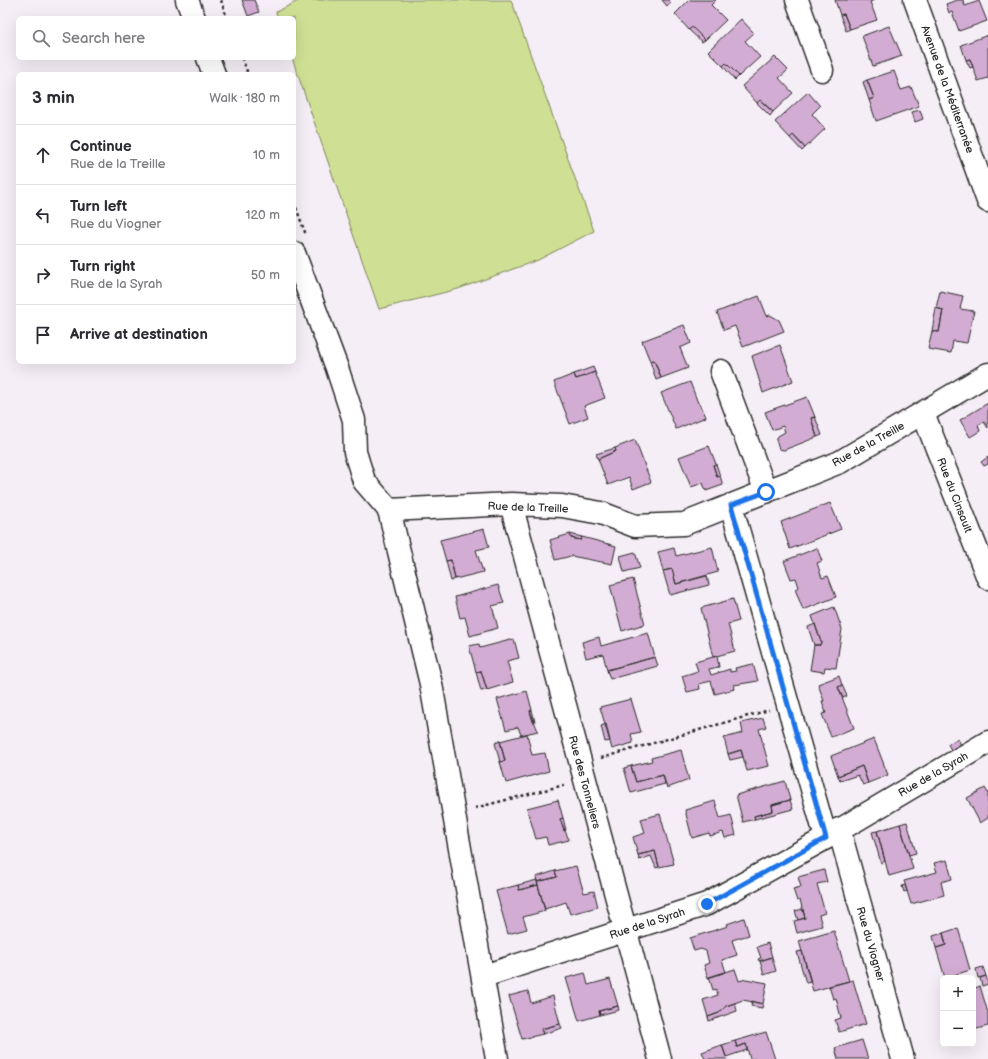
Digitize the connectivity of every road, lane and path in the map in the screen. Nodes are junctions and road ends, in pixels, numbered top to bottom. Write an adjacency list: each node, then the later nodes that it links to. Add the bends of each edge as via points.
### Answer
1 (187, 0): 5 (street)
2 (221, 0): 6 (path)
3 (797, 0): 9 (street)
4 (915, 0): 12 (street, Avenue de la Méditerranée)
5 (193, 16)
6 (226, 16)
7 (209, 60): 10 (street)
8 (243, 60): 11 (path)
9 (822, 70)
10 (213, 72)
11 (247, 72)
12 (988, 201)
13 (296, 258): 20 (street, via 354,420 355,452 364,481)
14 (721, 371): 17 (street)
15 (988, 374): 16 (street, Rue de la Treille)
16 (923, 413): 17 (street, Rue de la Treille, via 840,462); 21 (street, Rue du Cinsault)
17 (766, 492): 19 (street, Rue de la Treille)
18 (511, 504): 19 (street, Rue de la Treille, via 562,506 602,513 635,526 684,524); 20 (street, Rue de la Treille); 24 (street, Rue des Tonneliers)
19 (731, 505): 22 (street, Rue du Viogner)
20 (389, 510): 25 (street, via 431,684)
21 (988, 578)
22 (789, 705): 24 (path); 26 (street, Rue du Viogner)
23 (988, 742): 26 (street, Rue de la Syrah)
24 (582, 771): 25 (path); 27 (street, Rue des Tonneliers)
25 (455, 814): 28 (street)
26 (832, 833): 27 (street, Rue de la Syrah, via 707,904); 31 (street, Rue du Viogner)
27 (625, 930): 28 (street, Rue de la Syrah); 30 (street, Rue des Tonneliers)
28 (484, 976): 29 (street)
29 (498, 1059)
30 (660, 1059)
31 (903, 1059)

